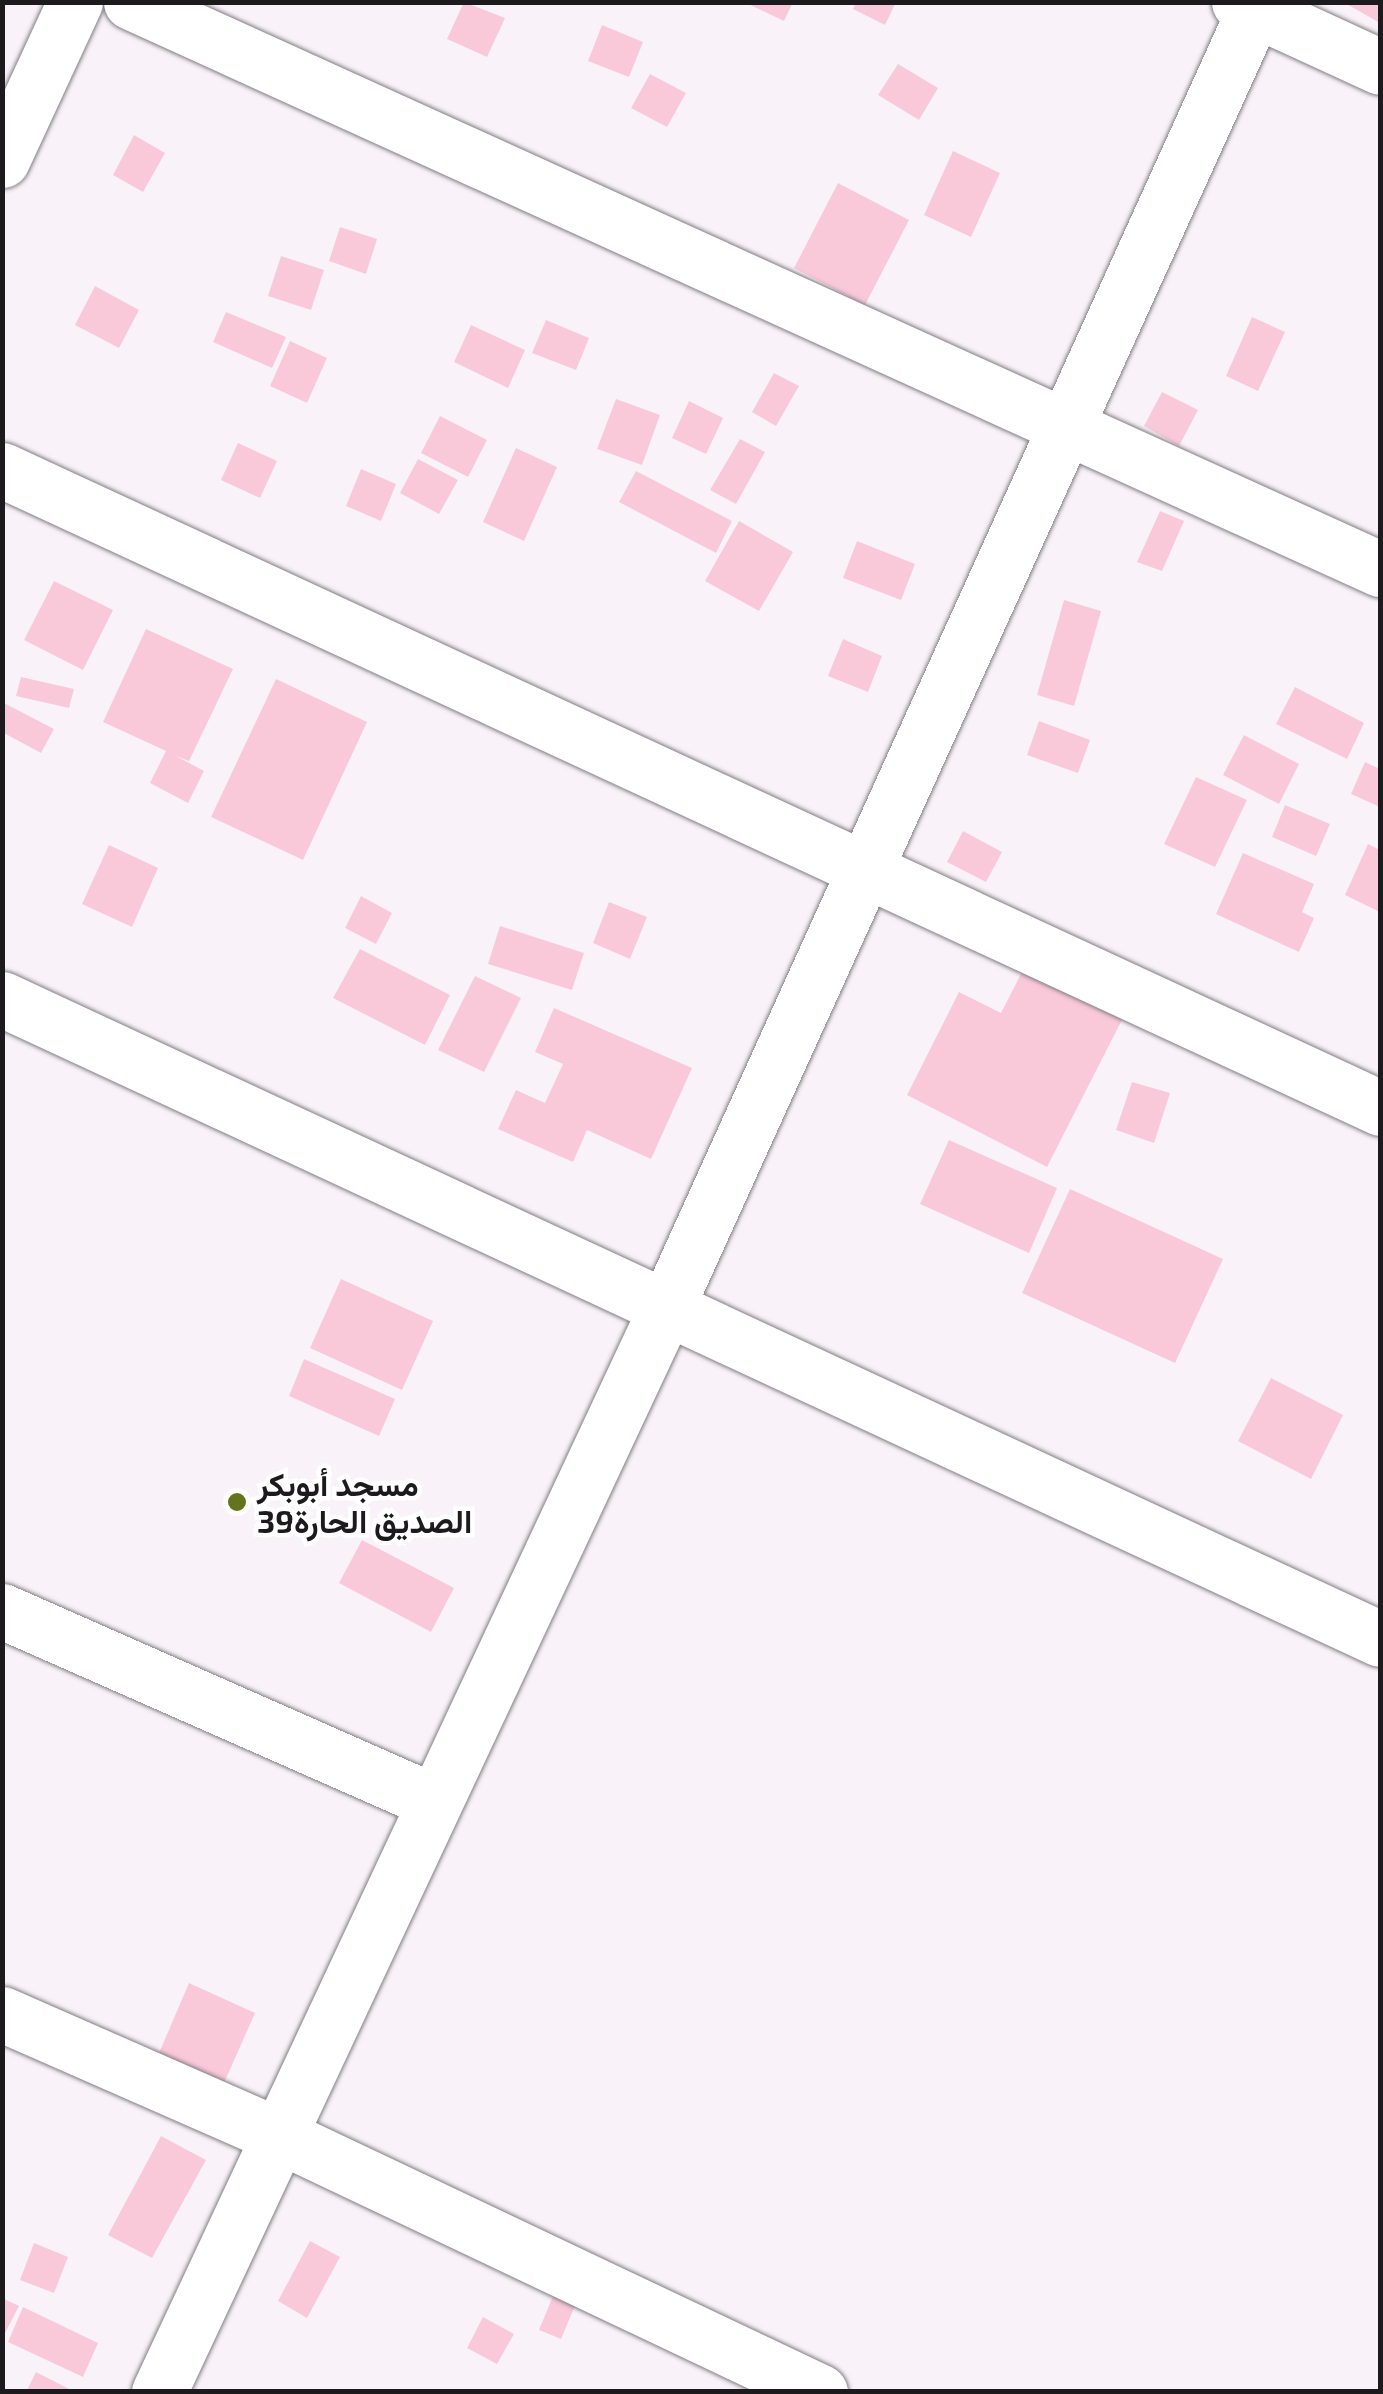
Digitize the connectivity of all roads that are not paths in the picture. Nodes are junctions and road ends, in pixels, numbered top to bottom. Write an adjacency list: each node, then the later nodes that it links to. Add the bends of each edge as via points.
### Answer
1 (75, 2): 5 (street)
2 (131, 2): 6 (street)
3 (1250, 5): 4 (street); 6 (street)
4 (1380, 67)
5 (2, 160)
6 (1064, 422): 8 (street); 9 (street)
7 (2, 470): 9 (street)
8 (1380, 570)
9 (867, 869): 11 (street); 12 (street)
10 (2, 998): 12 (street)
11 (1380, 1108)
12 (668, 1306): 14 (street); 15 (street)
13 (2, 1611): 15 (street)
14 (1380, 1638)
15 (432, 1801): 17 (street)
16 (2, 2014): 17 (street)
17 (276, 2134): 18 (street); 19 (street)
18 (159, 2392)
19 (820, 2392)

